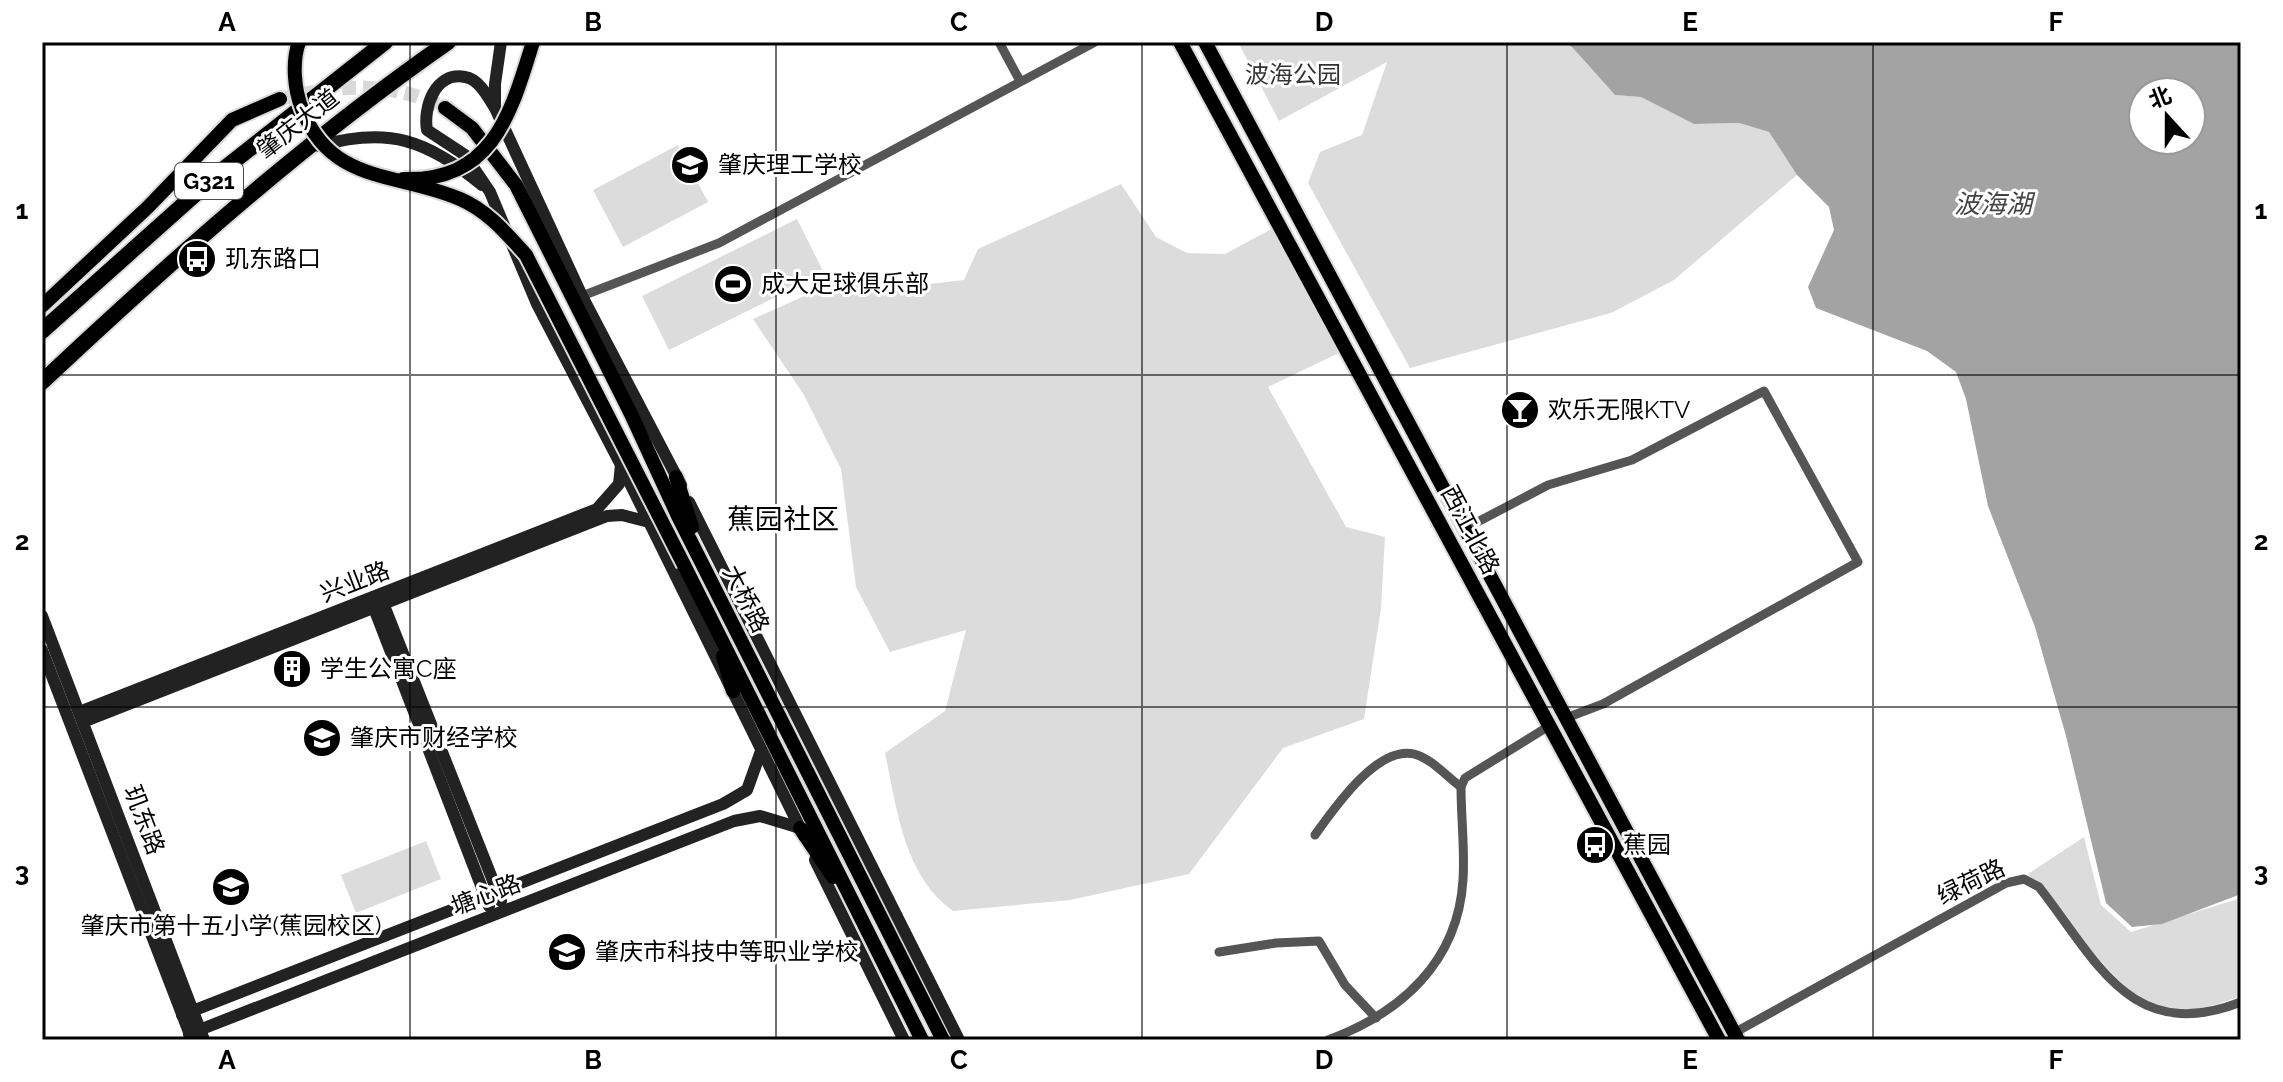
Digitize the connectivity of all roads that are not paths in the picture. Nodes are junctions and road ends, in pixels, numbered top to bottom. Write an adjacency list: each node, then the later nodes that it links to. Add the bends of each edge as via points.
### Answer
1 (299, 42): 15 (main road, bridge, via 294,55 298,99 309,127 352,168)
2 (385, 42): 19 (highway, 肇庆大道 / G321, via 220,172)
3 (448, 42): 14 (highway, 肇庆大道 / G321)
4 (501, 42): 13 (street)
5 (533, 42): 15 (main road, bridge, via 502,130 477,158 443,175)
6 (999, 42): 10 (street)
7 (1095, 42): 10 (street)
8 (1180, 42): 23 (main road, 西江北路)
9 (1205, 42): 21 (main road, 西江北路)
10 (1020, 81): 17 (street, via 719,243)
11 (280, 99): 18 (main road, via 232,120)
12 (445, 108): 27 (main road, 大桥路, via 472,128 516,185)
13 (495, 108): 16 (street, via 479,84 466,77 450,78 434,92 424,115 427,130 465,155); 17 (street)
14 (302, 150): 16 (street, via 353,136 388,136 447,157); 20 (highway, 肇庆大道 / G321)
15 (379, 178): 30 (main road, 大桥路, bridge, via 461,200 497,222 526,255)
16 (490, 192): 22 (street, via 537,304)
17 (582, 296): 24 (street)
18 (42, 306)
19 (42, 331)
20 (42, 382)
21 (1428, 458): 23 (main road); 26 (main road, 西江北路)
22 (621, 465): 25 (street); 28 (street, 兴业路, via 619,484 597,509)
23 (1411, 467): 35 (main road, 西江北路)
24 (676, 477): 27 (main road); 53 (street)
25 (649, 522): 28 (street, 兴业路, via 607,516); 32 (street)
26 (1466, 528): 34 (main road, 西江北路); 34 (street, via 1548,485 1632,460 1764,391 1858,562 1603,704)
27 (715, 587): 45 (main road, 大桥路)
28 (377, 603): 33 (street, 兴业路); 40 (street)
29 (42, 616): 33 (street, 玑东路)
30 (713, 621): 32 (main road); 42 (main road, 大桥路)
31 (42, 650): 46 (street, 玑东路)
32 (733, 691): 36 (street)
33 (81, 717): 46 (street, 玑东路)
34 (1566, 718): 49 (main road, 西江北路)
35 (1549, 726): 37 (street, via 1465,778); 55 (main road, 西江北路)
36 (761, 751): 38 (street); 40 (street, 塘心路, via 747,790 738,797)
37 (1461, 787): 39 (street, via 1422,757 1398,754 1351,785); 47 (street, via 1463,879 1458,916 1443,954 1422,983)
38 (800, 828): 41 (street, 塘心路, via 760,816 734,821); 42 (main road); 50 (street)
39 (1315, 835)
40 (492, 897): 41 (street); 46 (street, 塘心路)
41 (499, 913): 48 (street, 塘心路)
42 (862, 917): 51 (main road, 大桥路)
43 (1219, 952): 47 (street, via 1319,941 1345,985)
44 (2241, 1002): 49 (street, 绿荷路, via 2193,1015 2162,1013 2137,1004 2039,887 2024,879 2006,883)
45 (928, 1009): 52 (main road, 大桥路); 53 (main road)
46 (188, 1013): 48 (street, 玑东路)
47 (1376, 1018): 54 (street)
48 (196, 1036)
49 (1736, 1036)
50 (904, 1040)
51 (922, 1040)
52 (943, 1040)
53 (957, 1040)
54 (1328, 1040)
55 (1719, 1040)

